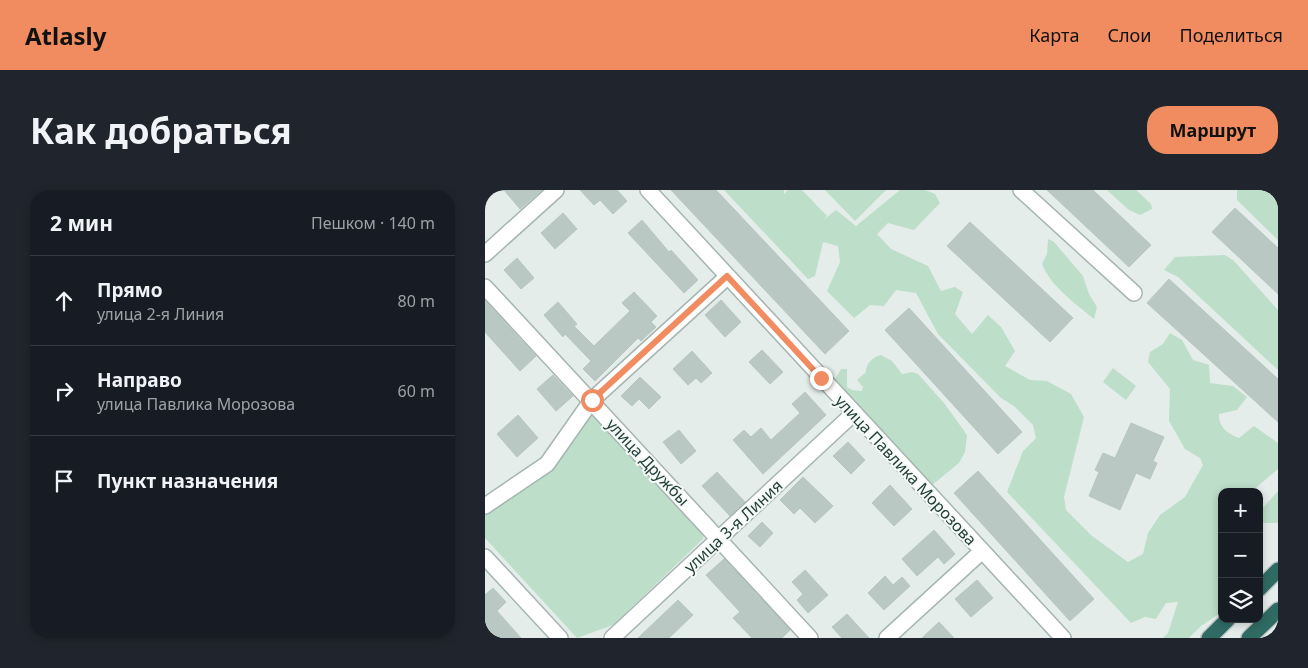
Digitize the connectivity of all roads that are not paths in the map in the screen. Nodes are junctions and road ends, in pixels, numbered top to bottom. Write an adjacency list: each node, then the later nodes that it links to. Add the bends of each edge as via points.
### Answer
1 (555, 190): 4 (street)
2 (648, 190): 5 (street, улица Павлика Морозова)
3 (1021, 190): 7 (street)
4 (485, 254)
5 (727, 276): 8 (street); 9 (street, улица Павлика Морозова)
6 (485, 287): 8 (street, улица Дружбы)
7 (1134, 293)
8 (592, 400): 10 (street, via 547,464); 11 (street, улица Дружбы)
9 (854, 413): 11 (street, улица 3-я Линия); 12 (street, улица Павлика Морозова)
10 (485, 506)
11 (719, 539): 19 (street, улица 3-я Линия); 20 (street, улица Дружбы)
12 (981, 552): 21 (street); 22 (street, улица Павлика Морозова)
13 (485, 557): 18 (street)
14 (1278, 570): 15 (highway)
15 (1263, 585)
16 (1278, 610): 24 (highway)
17 (1224, 623): 23 (highway)
18 (560, 638)
19 (612, 638)
20 (810, 638)
21 (887, 638)
22 (1063, 638)
23 (1209, 638)
24 (1249, 638)

